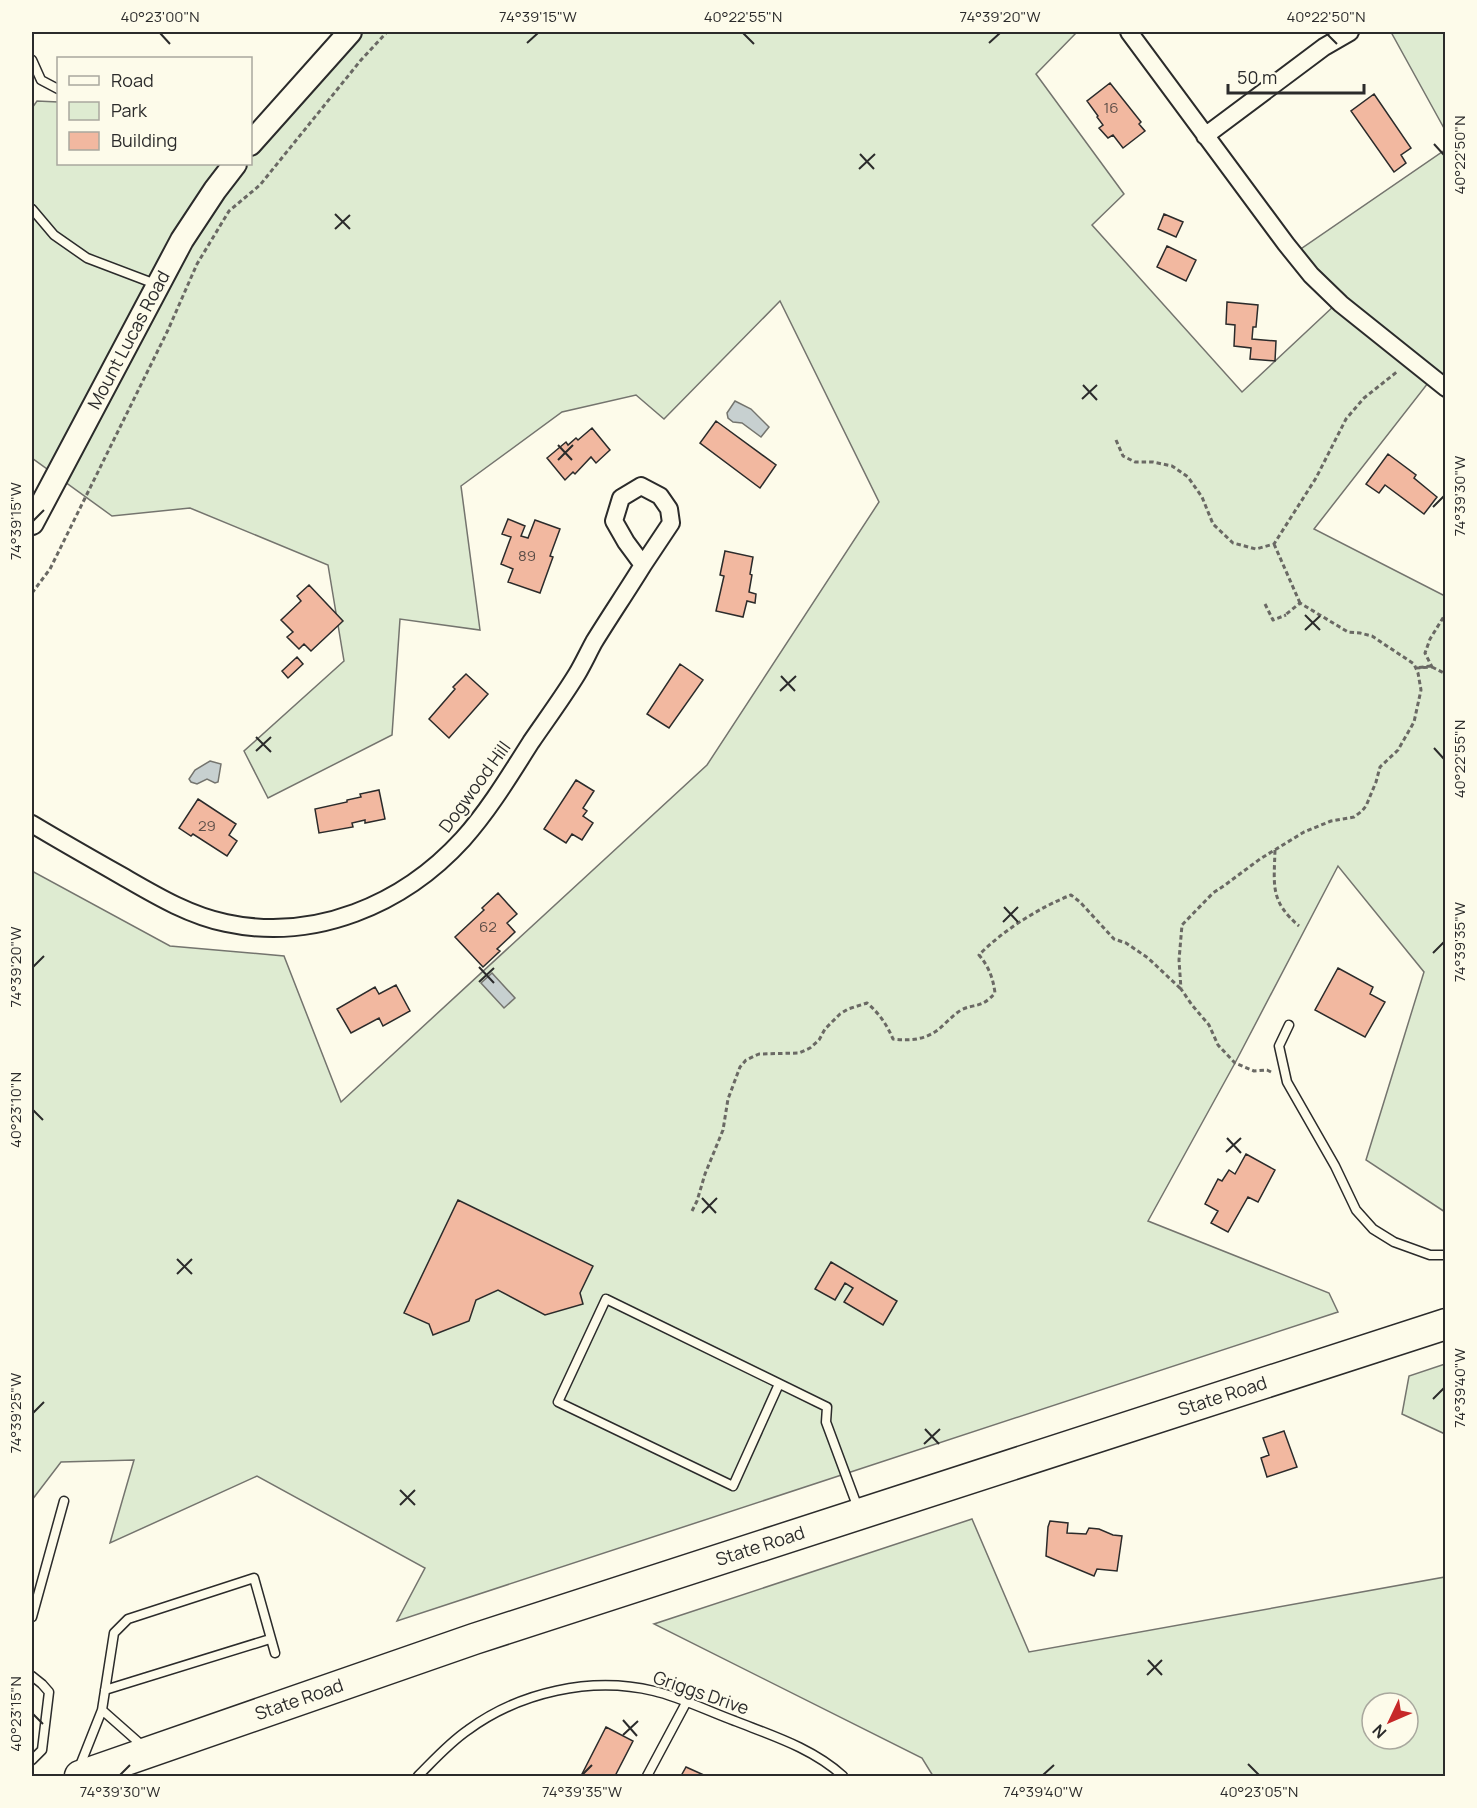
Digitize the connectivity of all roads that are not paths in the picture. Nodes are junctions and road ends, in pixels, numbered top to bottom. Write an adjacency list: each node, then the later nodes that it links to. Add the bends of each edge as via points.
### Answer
1 (350, 32): 7 (street)
2 (1129, 32): 6 (street)
3 (1350, 32): 6 (street)
4 (32, 60): 5 (lane, via 41,81)
5 (57, 88)
6 (1205, 136): 11 (street, via 1311,275)
7 (252, 142)
8 (235, 165): 10 (street, Mount Lucas Road, via 182,240)
9 (32, 209): 10 (lane, via 54,236 87,258)
10 (158, 285): 12 (street, Mount Lucas Road)
11 (1446, 388)
12 (32, 523)
13 (643, 566): 14 (street, Dogwood Hill, via 578,673 463,839 410,885 347,917 291,928 225,923 164,900)
14 (32, 824)
15 (1289, 1025): 16 (lane, via 1279,1046 1287,1082 1356,1210 1373,1229 1394,1242 1430,1255)
16 (1446, 1255)
17 (1446, 1324): 20 (highway, State Road)
18 (779, 1384): 18 (lane, via 606,1299 558,1402 733,1486); 20 (lane, via 827,1407 826,1422)
19 (64, 1501): 21 (lane)
20 (860, 1514): 28 (highway, State Road, via 474,1639)
21 (32, 1617)
22 (270, 1639): 23 (lane); 25 (lane); 25 (lane, via 254,1578 128,1619 114,1633)
23 (275, 1653)
24 (32, 1676): 29 (lane, via 49,1692 42,1750)
25 (105, 1690): 27 (lane)
26 (686, 1703): 31 (lane, Griggs Drive, via 655,1691 622,1686 557,1690 516,1703 468,1729); 32 (lane); 33 (lane, Griggs Drive, via 808,1750)
27 (102, 1710): 28 (lane); 30 (lane)
28 (149, 1752): 30 (highway, State Road)
29 (32, 1760)
30 (78, 1776)
31 (418, 1776)
32 (647, 1776)
33 (843, 1776)

